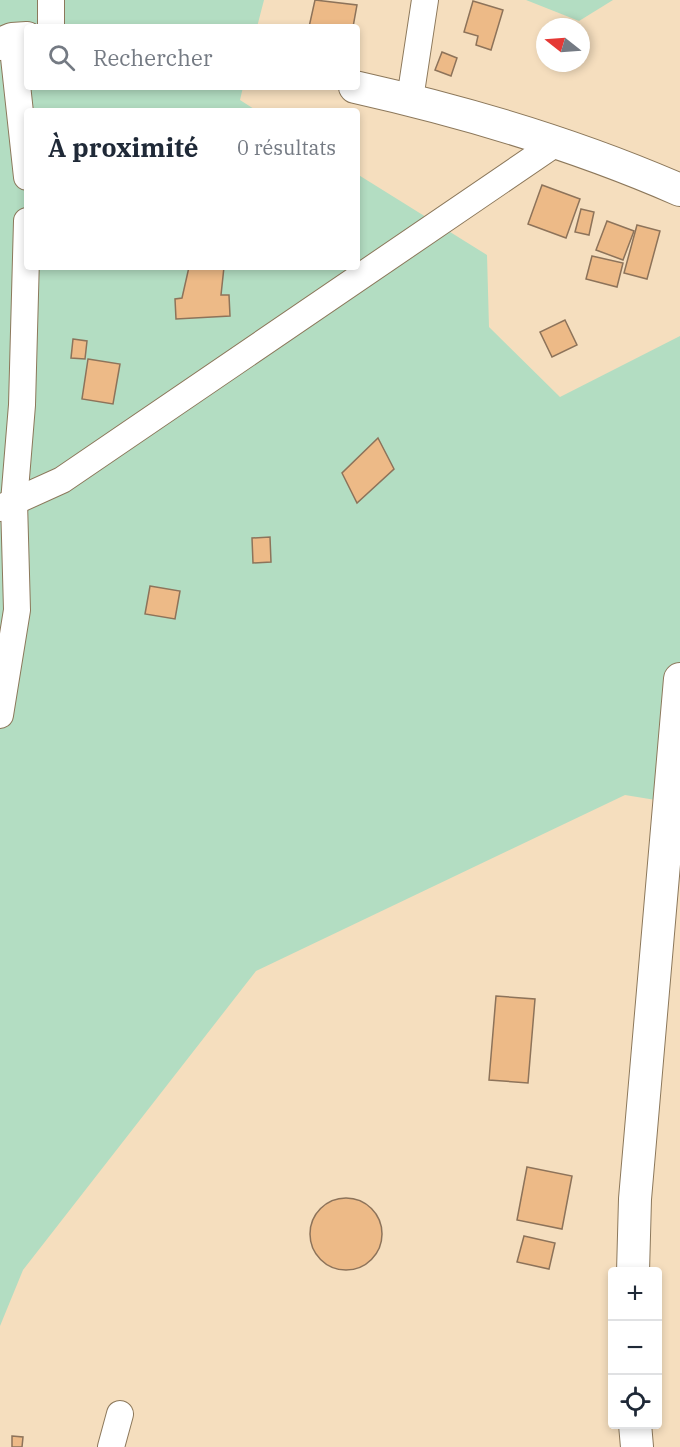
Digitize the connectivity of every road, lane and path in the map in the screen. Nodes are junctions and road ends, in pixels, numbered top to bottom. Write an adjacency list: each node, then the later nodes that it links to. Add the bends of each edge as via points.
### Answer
1 (51, 0): 3 (street)
2 (425, 0): 6 (street)
3 (51, 24)
4 (13, 40): 8 (street)
5 (360, 88): 6 (street)
6 (410, 99): 7 (street)
7 (559, 141): 9 (street); 11 (street, via 62,480)
8 (24, 148)
9 (680, 190)
10 (26, 270): 11 (street, via 22,405)
11 (7, 505): 13 (street, via 17,610)
12 (680, 679): 14 (street, via 635,1199)
13 (0, 715)
14 (633, 1267)
15 (120, 1414): 17 (street)
16 (635, 1429): 18 (street)
17 (111, 1447)
18 (637, 1447)

